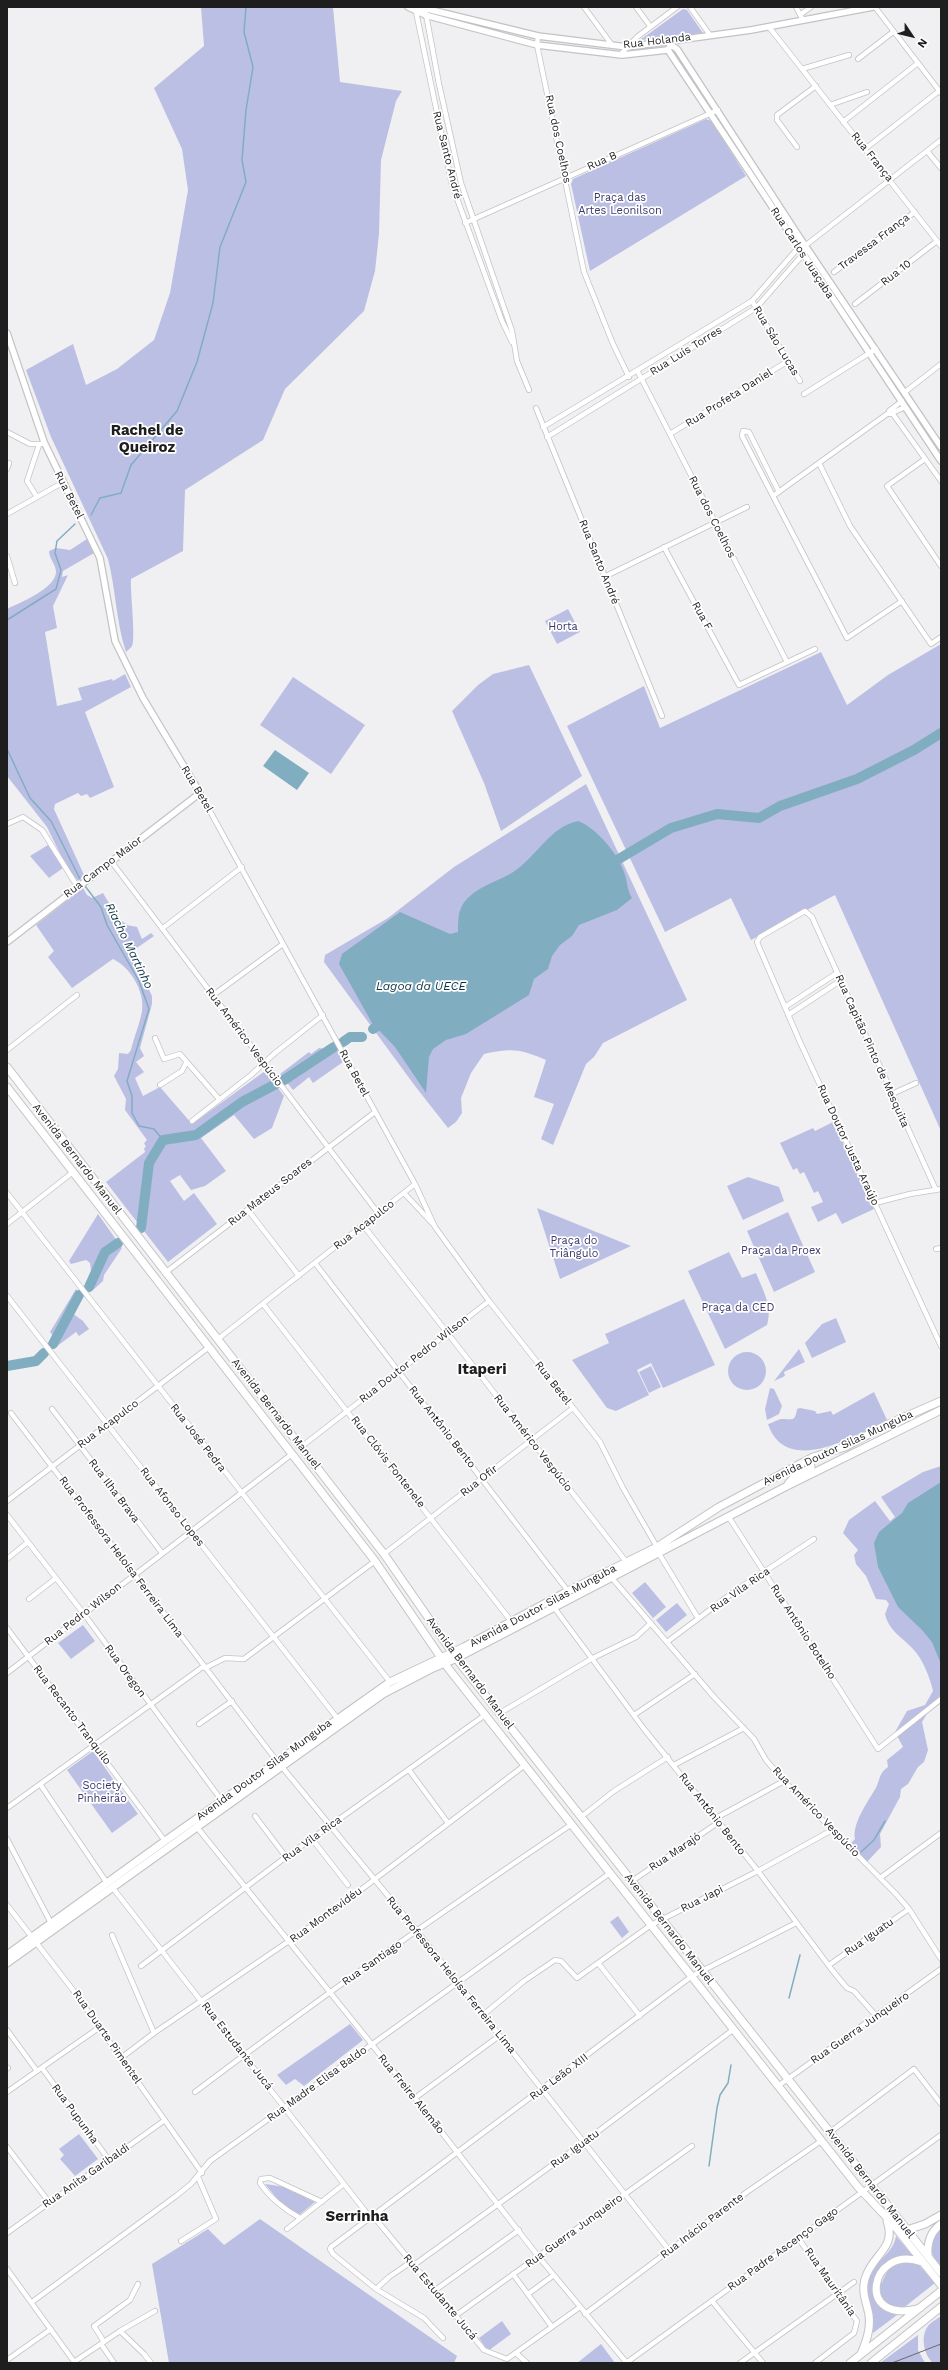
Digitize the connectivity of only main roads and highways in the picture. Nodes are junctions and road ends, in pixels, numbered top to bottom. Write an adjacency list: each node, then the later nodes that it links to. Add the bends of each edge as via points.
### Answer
1 (7, 1067): 3 (main road, Avenida Bernardo Manuel)
2 (7, 1087): 4 (main road, Avenida Bernardo Manuel)
3 (29, 1097): 4 (main road); 5 (main road, Avenida Bernardo Manuel)
4 (20, 1104): 6 (main road, Avenida Bernardo Manuel)
5 (189, 1303): 6 (main road, via 187,1308); 7 (main road, Avenida Bernardo Manuel)
6 (181, 1311): 8 (main road, Avenida Bernardo Manuel)
7 (204, 1322): 8 (main road, via 198,1323); 17 (main road, Avenida Bernardo Manuel, via 384,1554)
8 (195, 1329): 18 (main road, Avenida Bernardo Manuel, via 375,1561)
9 (941, 1401): 11 (main road, Avenida Doutor Silas Munguba, via 845,1447)
10 (941, 1410): 12 (main road, Avenida Doutor Silas Munguba)
11 (810, 1459): 12 (main road, via 811,1468 794,1477); 13 (main road, Avenida Doutor Silas Munguba)
12 (787, 1486): 14 (main road, Avenida Doutor Silas Munguba)
13 (719, 1507): 14 (main road); 15 (main road, Avenida Doutor Silas Munguba)
14 (728, 1516): 15 (main road, Avenida Doutor Silas Munguba)
15 (657, 1549): 16 (main road, Avenida Doutor Silas Munguba)
16 (628, 1565): 17 (main road, Avenida Doutor Silas Munguba, via 611,1577); 17 (main road, Avenida Doutor Silas Munguba, via 568,1591)
17 (455, 1655): 18 (main road, Avenida Doutor Silas Munguba); 27 (main road, Avenida Bernardo Manuel)
18 (442, 1660): 19 (main road, Avenida Doutor Silas Munguba, via 383,1694); 19 (main road, Avenida Doutor Silas Munguba, via 390,1682 337,1718); 25 (main road, Avenida Bernardo Manuel, via 861,2192)
19 (279, 1763): 20 (main road, Avenida Doutor Silas Munguba, via 196,1826); 20 (main road, Avenida Doutor Silas Munguba, via 165,1840)
20 (109, 1885): 21 (main road, Avenida Doutor Silas Munguba); 21 (main road, Avenida Doutor Silas Munguba, via 51,1923)
21 (35, 1939): 22 (main road, Avenida Doutor Silas Munguba); 23 (main road, Avenida Doutor Silas Munguba)
22 (7, 1955)
23 (7, 1963)
24 (941, 2215): 27 (main road, via 916,2229)
25 (885, 2217): 28 (main road, Avenida Bernardo Manuel); 34 (main road, via 890,2231 889,2241 872,2262 864,2281 864,2298 870,2323)
26 (941, 2224): 28 (main road, via 931,2234)
27 (907, 2230): 28 (main road, Avenida Bernardo Manuel)
28 (925, 2259): 29 (main road, Avenida Bernardo Manuel); 30 (main road, Avenida Bernardo Manuel); 33 (main road, via 903,2258 892,2262 884,2269 876,2284 878,2299 889,2310 904,2313)
29 (941, 2273)
30 (941, 2285)
31 (939, 2293): 33 (main road)
32 (941, 2307): 35 (main road)
33 (920, 2308): 34 (main road)
34 (862, 2354): 36 (main road)
35 (873, 2361)
36 (850, 2363)

